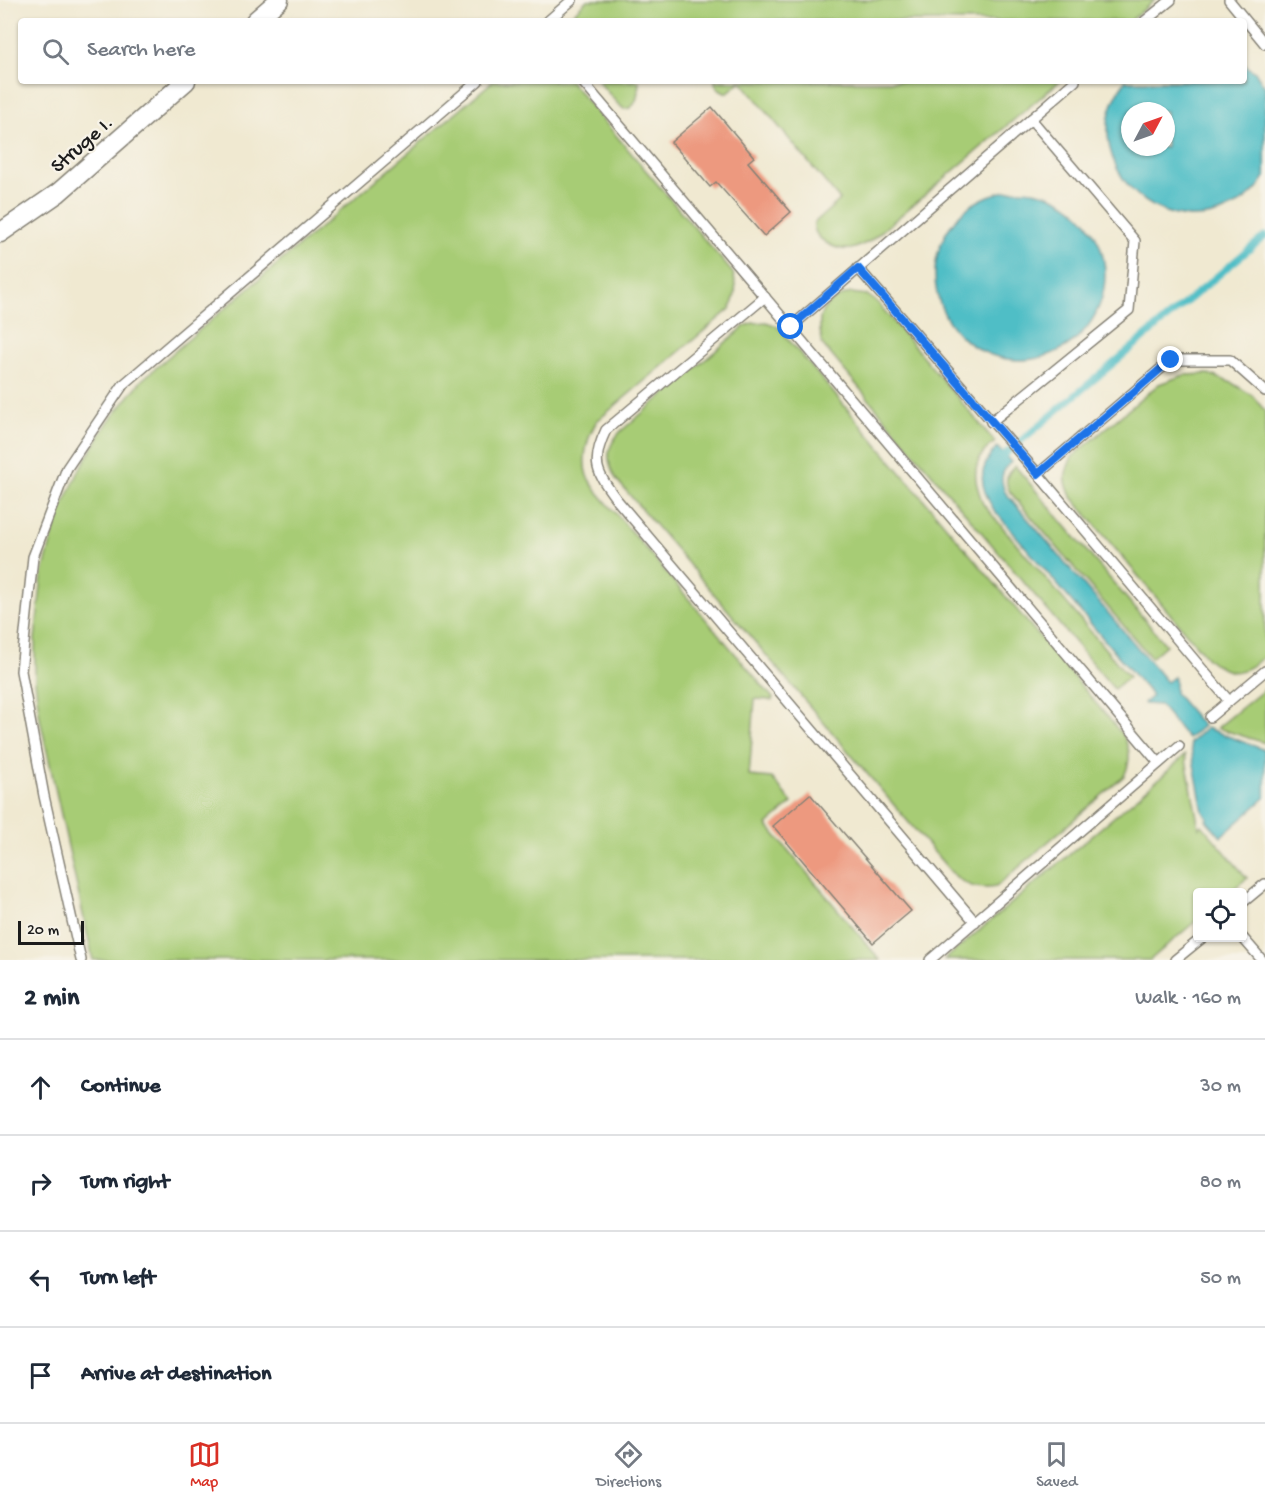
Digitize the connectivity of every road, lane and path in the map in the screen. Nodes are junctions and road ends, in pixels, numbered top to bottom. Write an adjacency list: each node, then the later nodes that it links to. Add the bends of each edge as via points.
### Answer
1 (279, 0): 5 (street)
2 (572, 0): 6 (lane)
3 (1171, 0): 7 (lane)
4 (1229, 0): 8 (lane)
5 (258, 18)
6 (551, 18)
7 (1150, 18)
8 (1244, 18)
9 (1247, 22): 10 (lane)
10 (1265, 44)
11 (183, 84): 16 (street, Struge I., via 58,193)
12 (474, 84): 33 (lane, via 123,385 67,468 33,558 21,671)
13 (585, 84): 18 (lane)
14 (1072, 84): 15 (lane)
15 (1031, 119): 17 (lane); 21 (lane, via 1135,241 1129,310)
16 (0, 233)
17 (858, 268): 19 (lane); 21 (lane)
18 (765, 297): 19 (lane); 30 (lane, via 606,430 597,461 601,478)
19 (791, 327): 27 (lane)
20 (1265, 391): 22 (lane, via 1230,360 1171,360)
21 (991, 422): 22 (lane)
22 (1038, 474): 24 (lane)
23 (1265, 671): 24 (lane)
24 (1229, 701): 25 (lane)
25 (1210, 717)
26 (1179, 746): 27 (lane)
27 (1159, 763): 30 (lane)
28 (1265, 884): 29 (lane)
29 (1247, 899)
30 (975, 922): 34 (lane)
31 (1197, 942): 35 (lane)
32 (1246, 942): 36 (lane)
33 (81, 960)
34 (930, 960)
35 (1175, 960)
36 (1262, 960)

